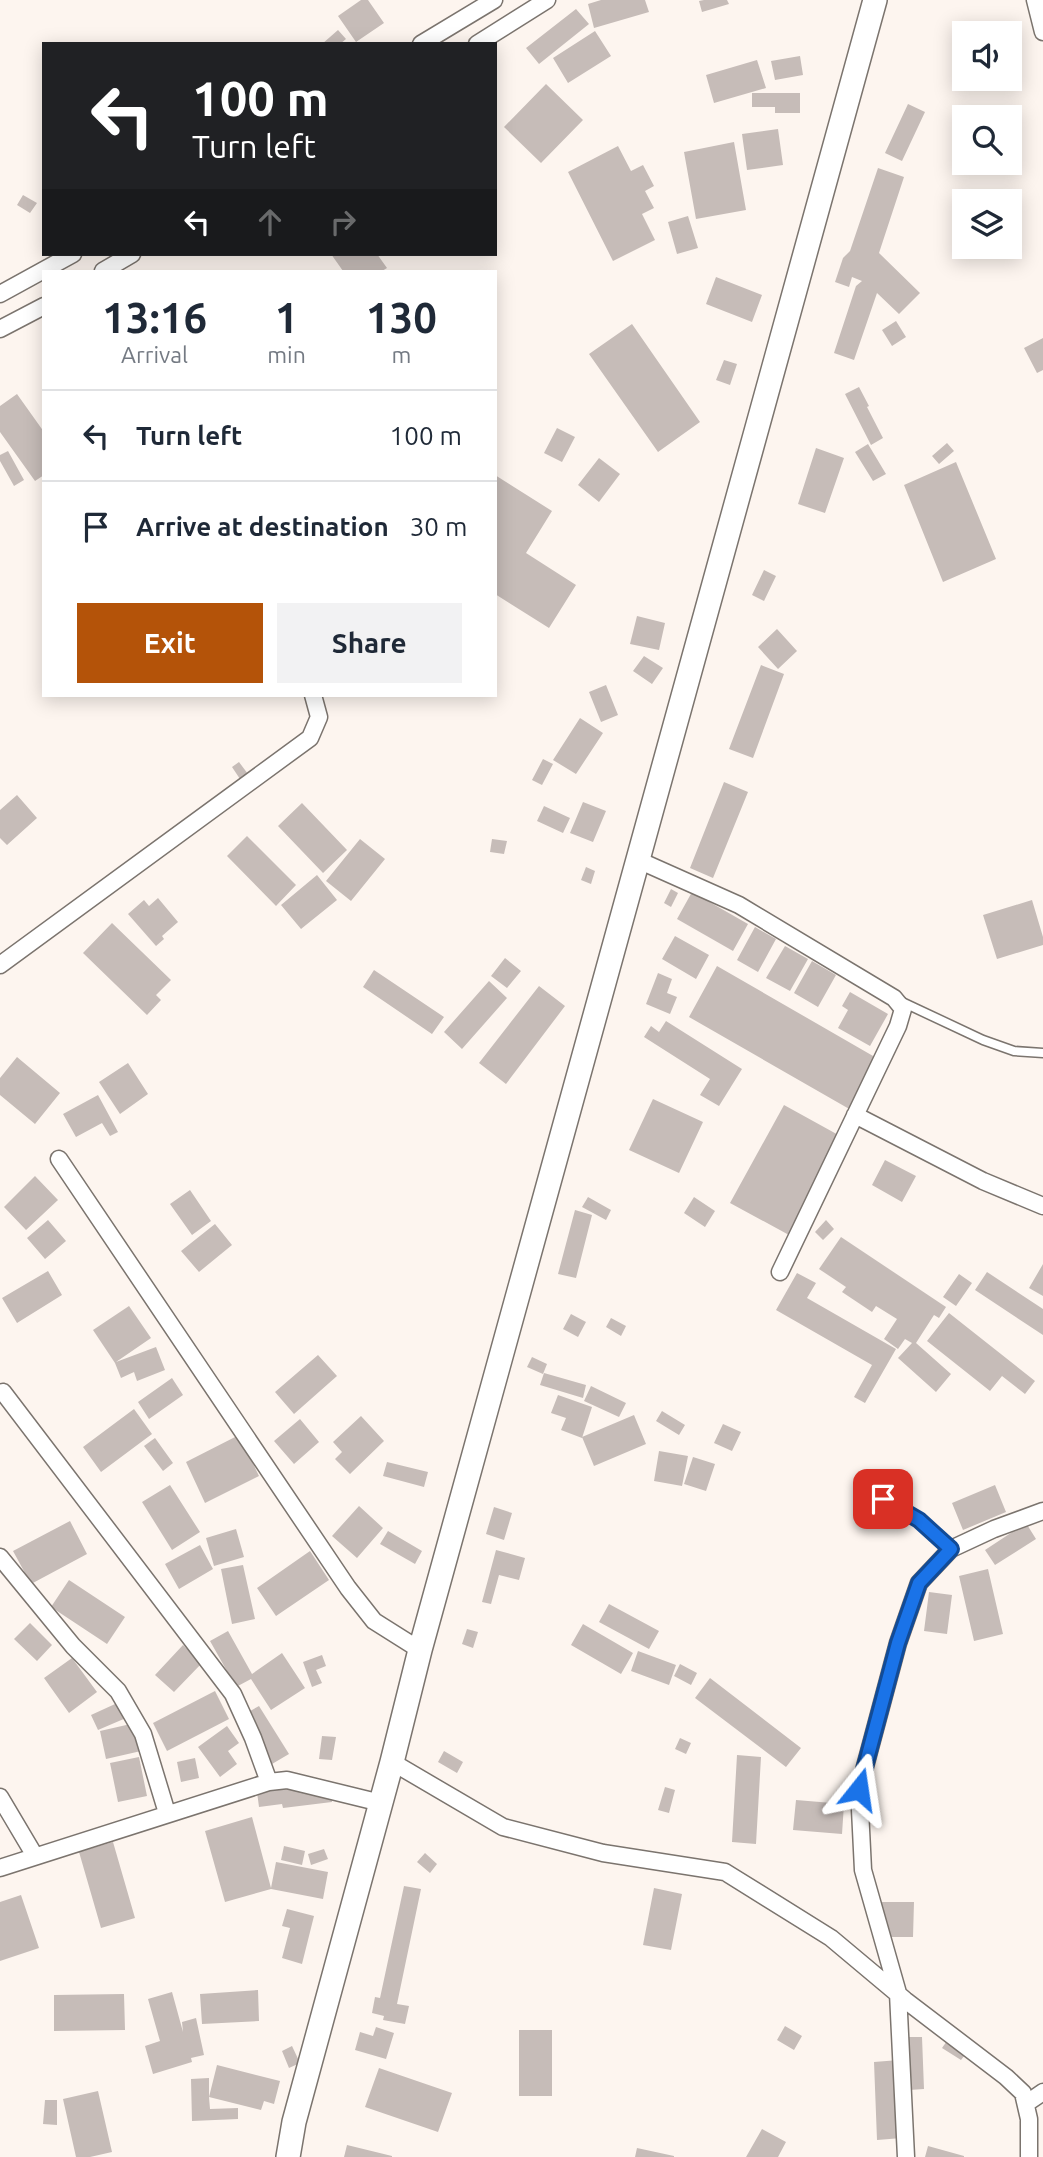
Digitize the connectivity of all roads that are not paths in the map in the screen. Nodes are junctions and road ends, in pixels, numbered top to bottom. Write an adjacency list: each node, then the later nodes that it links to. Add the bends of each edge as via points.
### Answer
1 (494, 0): 6 (street)
2 (547, 0): 7 (street)
3 (875, 0): 17 (main road)
4 (1035, 0): 5 (street)
5 (1043, 32)
6 (424, 42)
7 (480, 42)
8 (69, 256): 10 (street)
9 (129, 256): 11 (street)
10 (45, 270)
11 (105, 270)
12 (42, 271): 13 (street)
13 (0, 295)
14 (41, 314): 15 (street)
15 (0, 329)
16 (314, 697): 18 (street, via 319,717 310,738)
17 (638, 860): 19 (street, via 739,905); 30 (main road)
18 (0, 965)
19 (894, 998): 20 (lane, via 993,1044); 21 (street, via 903,1009 898,1026)
20 (1043, 1053)
21 (855, 1115): 23 (street, via 983,1181); 24 (street)
22 (59, 1159): 30 (street, via 348,1588 374,1621)
23 (1043, 1206)
24 (780, 1272)
25 (3, 1392): 32 (street, via 233,1694)
26 (866, 1488): 28 (lane, via 919,1520)
27 (1043, 1511): 28 (street)
28 (951, 1549): 38 (street, via 919,1583 859,1789 863,1870)
29 (0, 1558): 35 (street, via 73,1646 118,1691 143,1734)
30 (420, 1650): 31 (main road)
31 (392, 1762): 34 (main road); 38 (street, via 503,1827 603,1853 725,1872 831,1938)
32 (269, 1782): 34 (street, via 287,1780); 35 (street)
33 (0, 1797): 36 (street)
34 (381, 1803): 41 (main road)
35 (167, 1813): 36 (street)
36 (35, 1856): 37 (street)
37 (0, 1868)
38 (898, 1993): 40 (street, via 1006,2077); 42 (street)
39 (1043, 2092): 40 (street)
40 (1027, 2103): 43 (street)
41 (288, 2157)
42 (906, 2157)
43 (1028, 2157)

